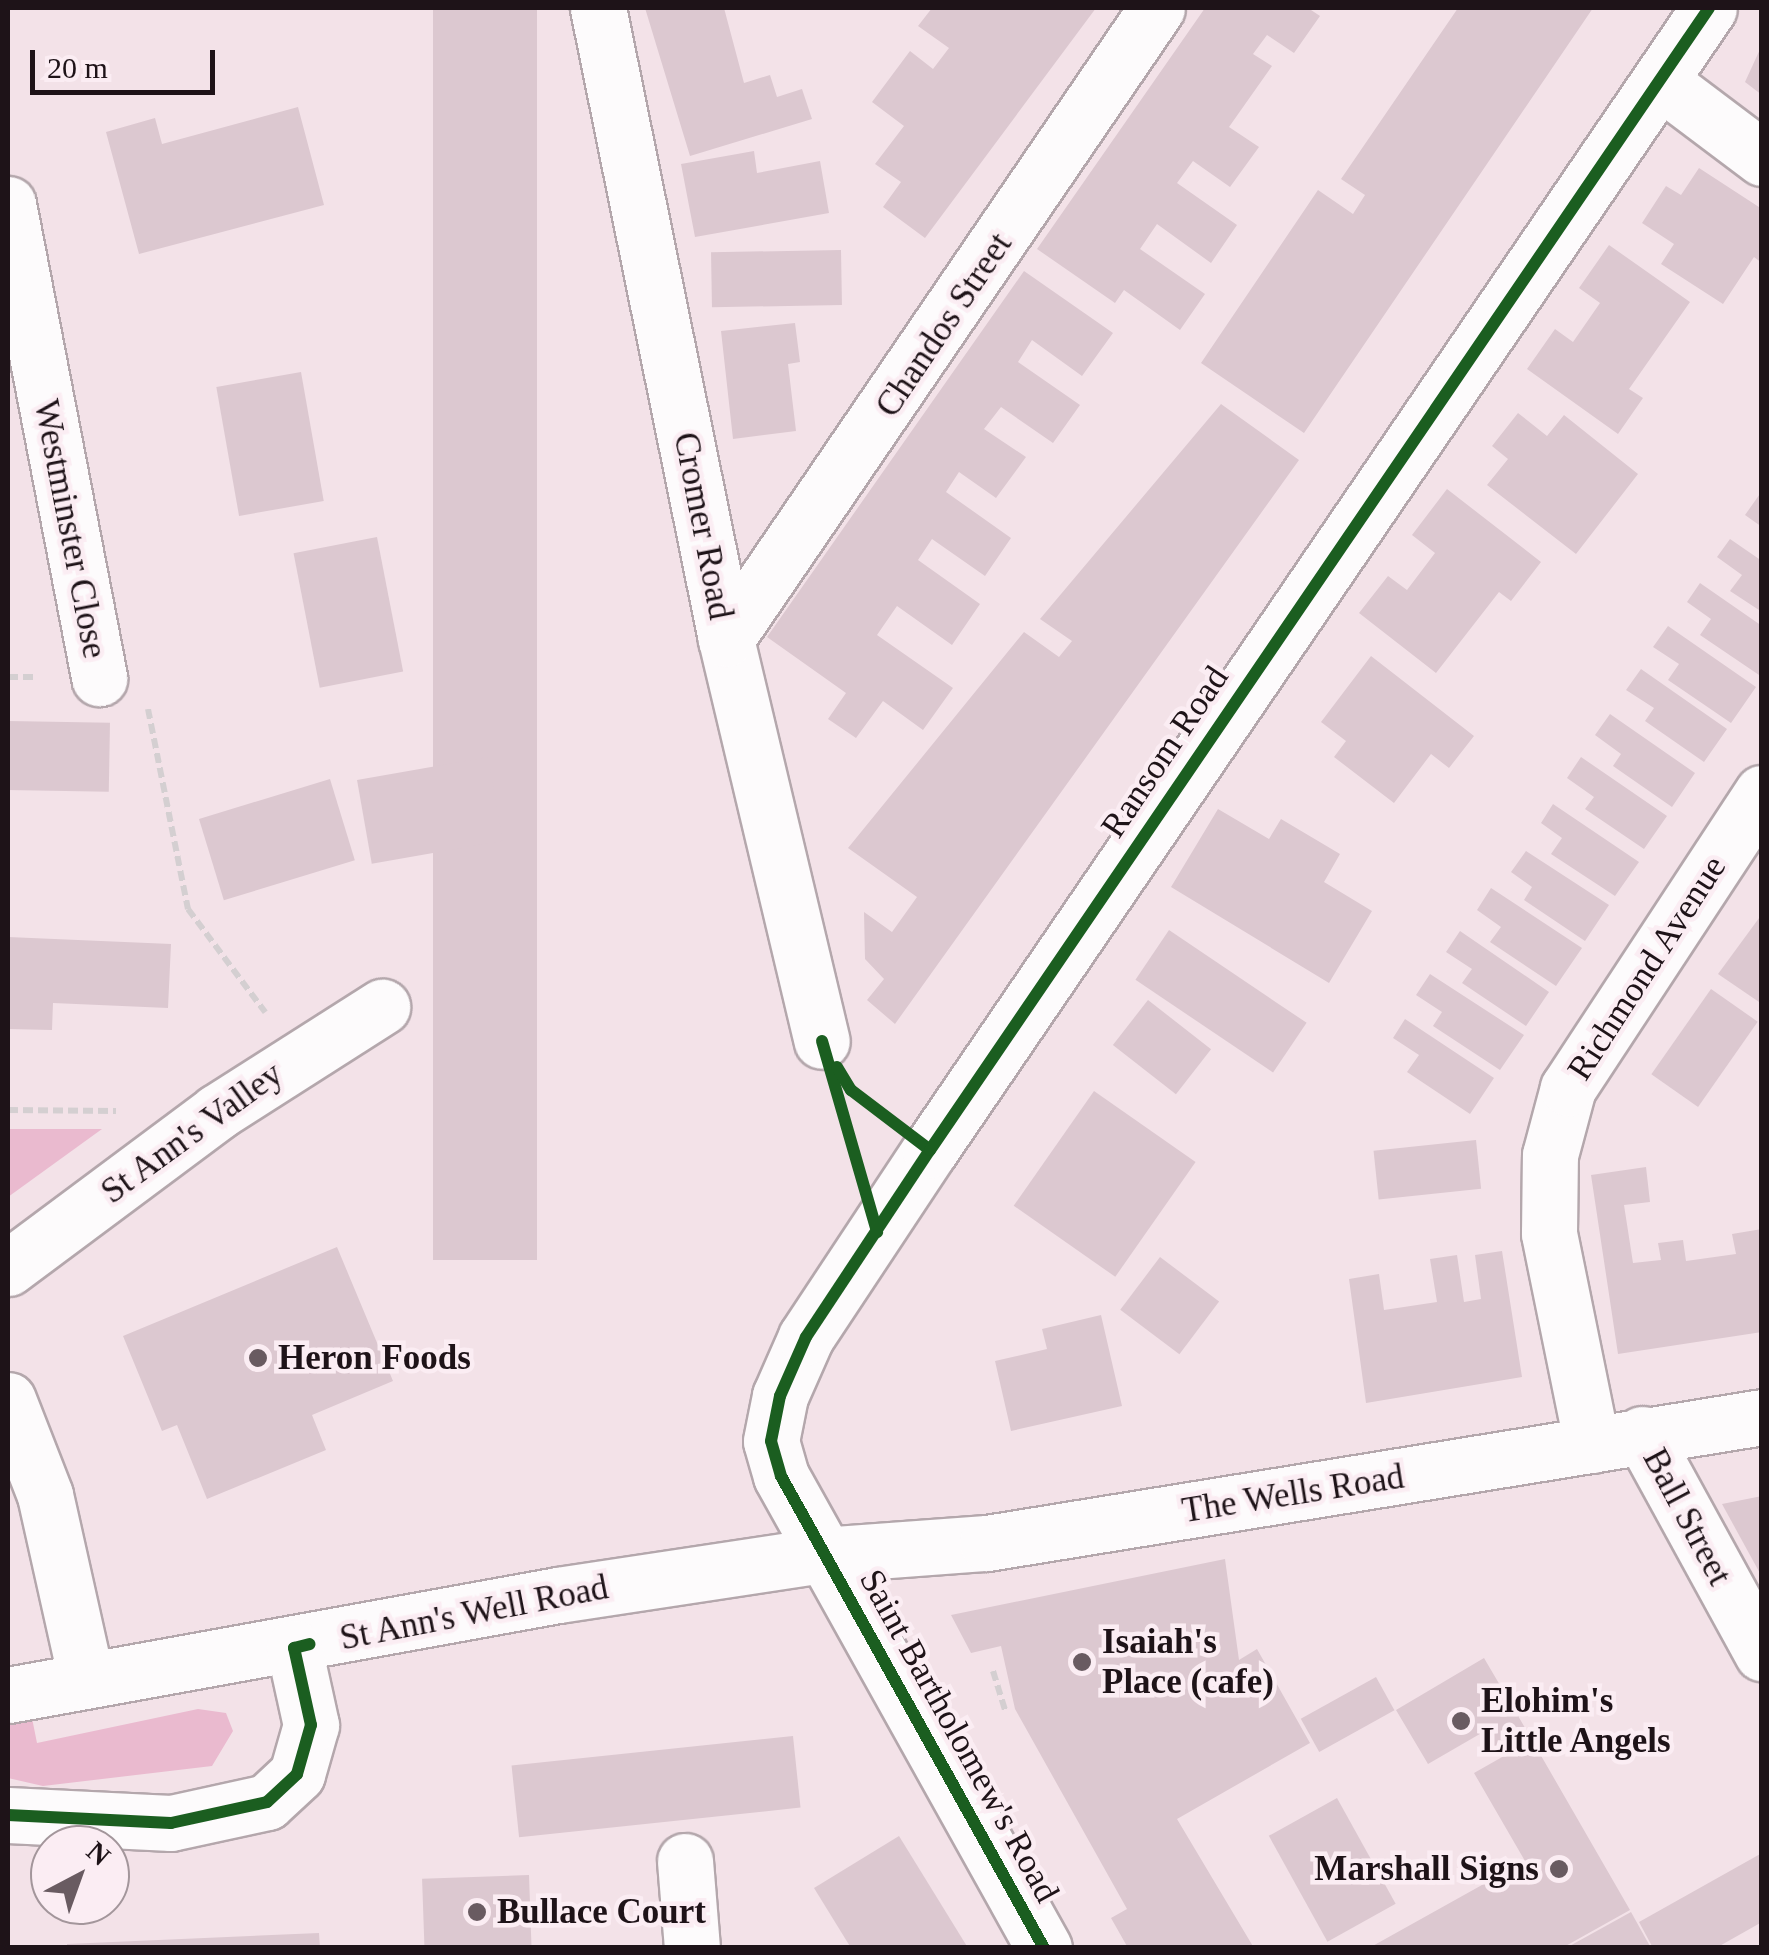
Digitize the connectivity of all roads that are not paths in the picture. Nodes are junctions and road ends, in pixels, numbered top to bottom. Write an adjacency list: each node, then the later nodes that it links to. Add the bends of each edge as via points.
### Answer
1 (598, 8): 7 (street, Cromer Road)
2 (1157, 8): 7 (street, Chandos Street)
3 (1709, 8): 4 (street, Ransom Road)
4 (1660, 81): 5 (street); 16 (street, Ransom Road, via 806,1338 770,1441)
5 (1762, 158)
6 (8, 204): 8 (street, Westminster Close)
7 (726, 638): 11 (street, Cromer Road)
8 (99, 678)
9 (1762, 793): 15 (street, Richmond Avenue, via 1568,1088 1554,1138 1549,1233)
10 (382, 1007): 12 (street, St Ann's Valley, via 299,1058)
11 (822, 1040)
12 (8, 1268)
13 (8, 1400): 19 (street, via 46,1495)
14 (1762, 1417): 15 (street, The Wells Road)
15 (1617, 1439): 16 (street, The Wells Road, via 987,1543); 18 (street, Ball Street)
16 (822, 1555): 17 (street, St Ann's Well Road); 24 (street, Saint Bartholomew's Road)
17 (294, 1648): 19 (street, St Ann's Well Road); 21 (street, via 311,1724 297,1774 267,1802 171,1822)
18 (1762, 1653)
19 (86, 1678): 20 (street, St Ann's Well Road)
20 (8, 1695)
21 (8, 1815)
22 (685, 1861): 23 (street)
23 (692, 1948)
24 (1044, 1948)

